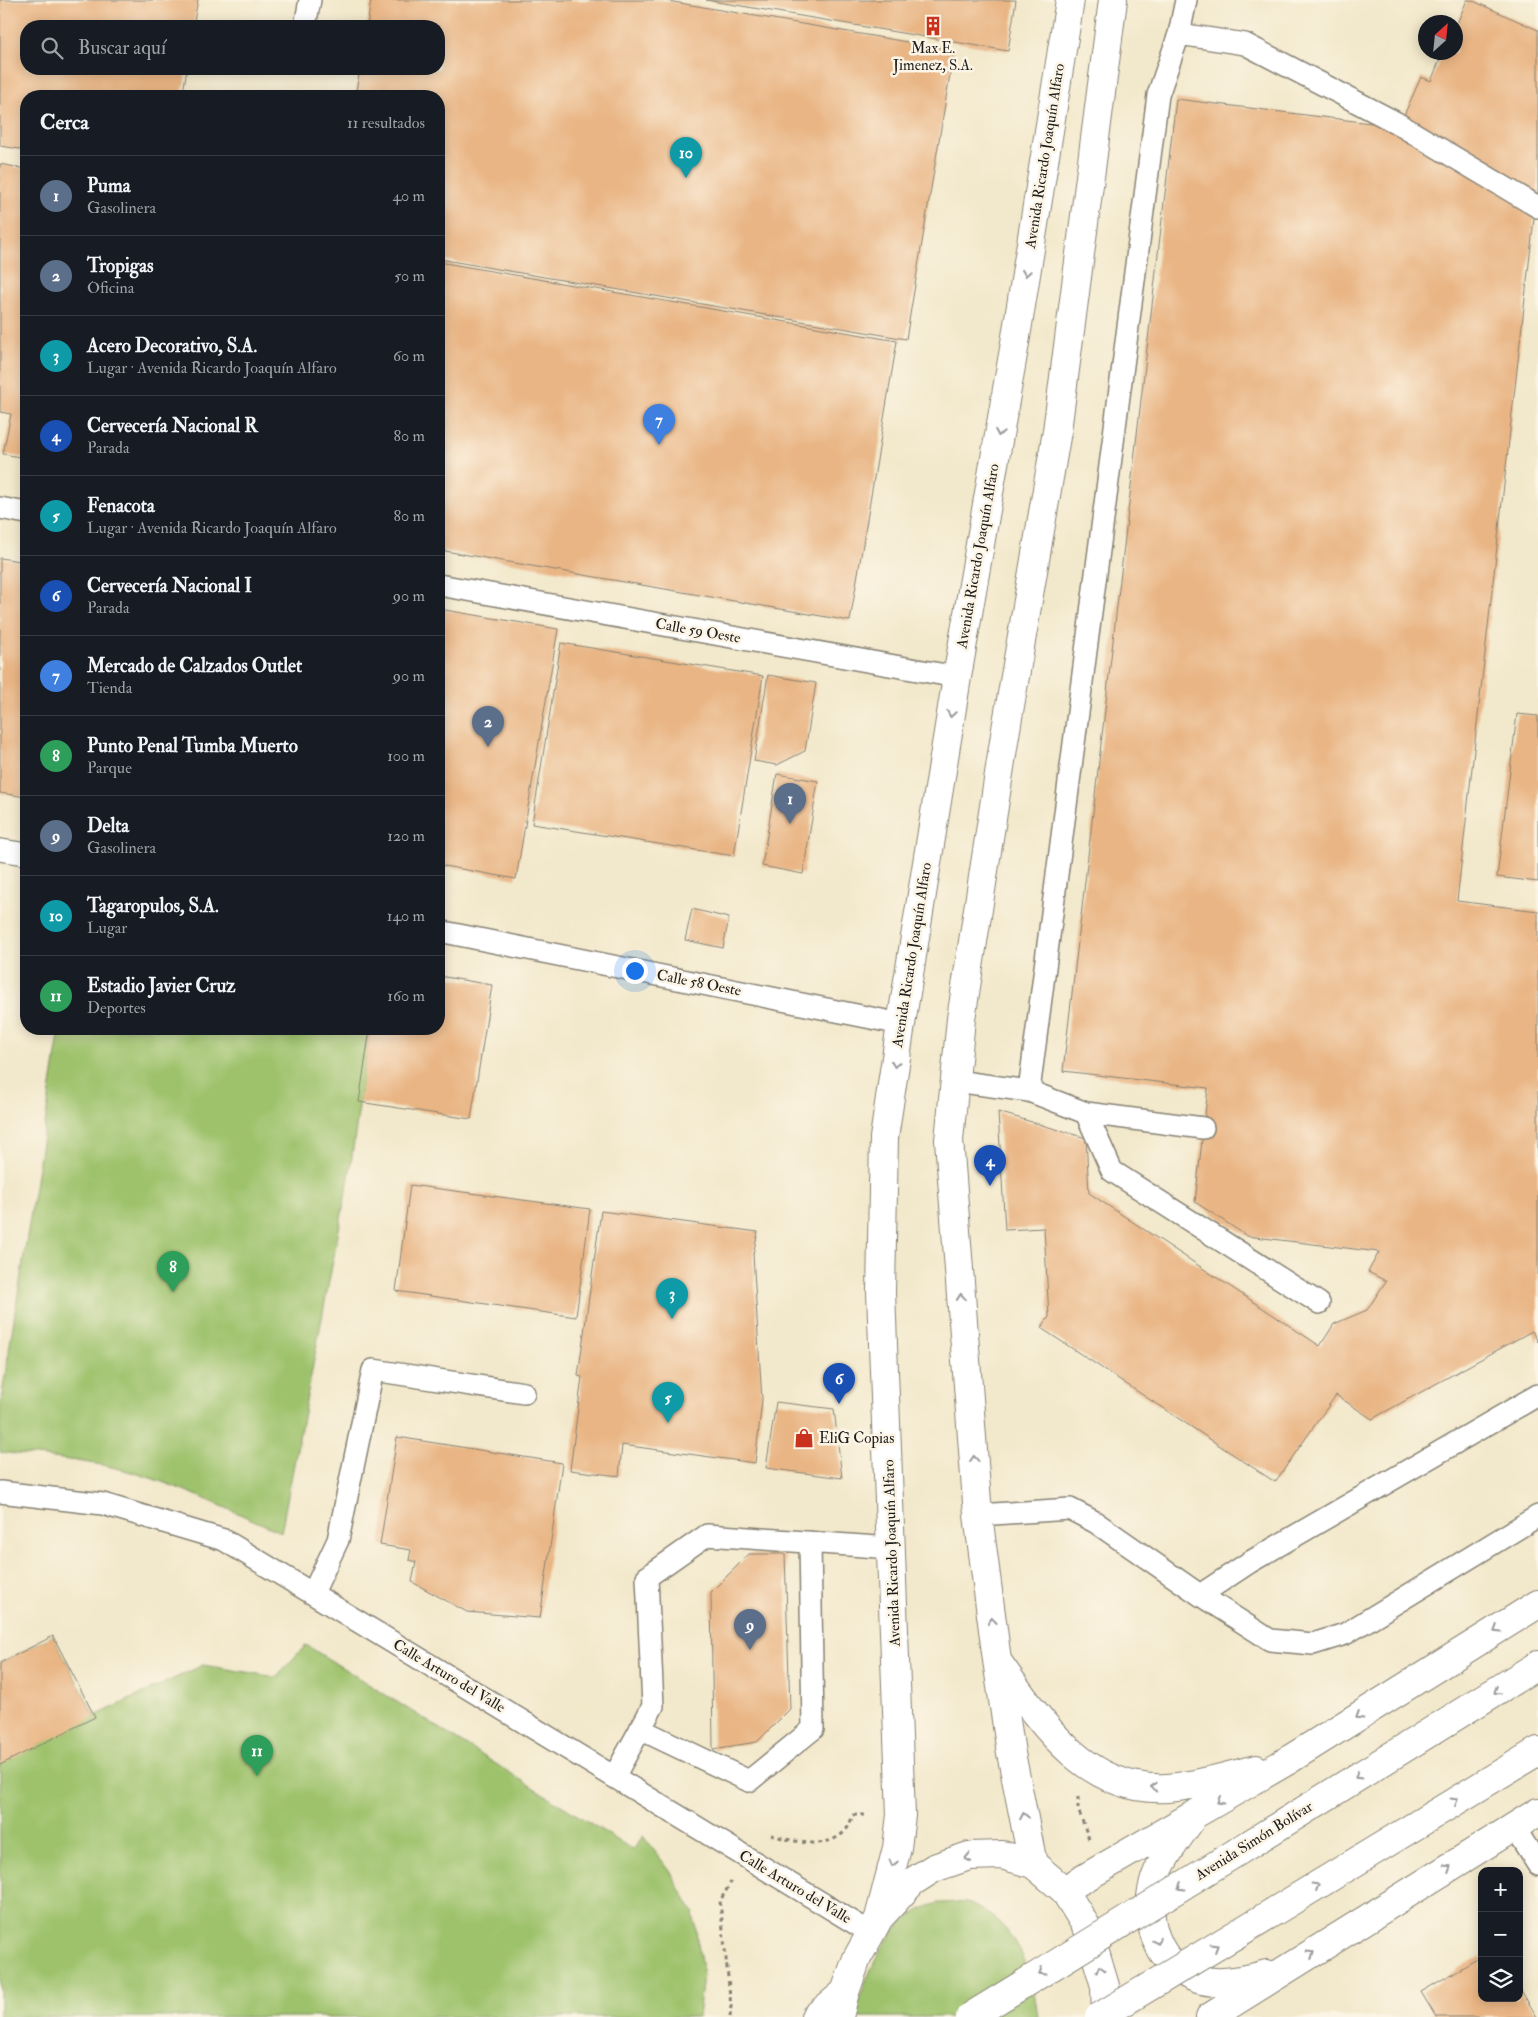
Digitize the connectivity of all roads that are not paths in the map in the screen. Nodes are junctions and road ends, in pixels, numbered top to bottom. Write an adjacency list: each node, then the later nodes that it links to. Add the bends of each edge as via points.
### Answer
1 (310, 0): 5 (lane)
2 (1070, 0): 11 (main road, Avenida Ricardo Joaquín Alfaro, one-way to 11)
3 (1113, 0): 16 (main road, via 1057,432 1005,735 961,1019)
4 (1186, 0): 6 (lane)
5 (307, 20)
6 (1180, 34): 7 (lane, via 1245,44 1395,122); 17 (lane, via 1158,95)
7 (1538, 207)
8 (0, 508): 9 (lane)
9 (20, 512)
10 (445, 586): 11 (lane, Calle 59 Oeste)
11 (957, 677): 15 (main road, Avenida Ricardo Joaquín Alfaro, one-way to 15)
12 (0, 850): 13 (lane)
13 (20, 853)
14 (445, 932): 15 (lane, Calle 58 Oeste)
15 (901, 1024): 27 (main road, Avenida Ricardo Joaquín Alfaro, one-way to 27, via 884,1138 881,1282)
16 (955, 1082): 17 (lane); 24 (main road, one-way to 16, via 949,1140)
17 (1029, 1092): 18 (lane)
18 (1086, 1113): 19 (lane); 20 (lane, via 1112,1171)
19 (1203, 1128)
20 (1319, 1304)
21 (524, 1393): 28 (lane, via 373,1370 338,1540)
22 (1538, 1395): 29 (lane, via 1250,1562)
23 (0, 1492): 28 (lane, Calle Arturo del Valle, via 103,1504 224,1540)
24 (978, 1515): 29 (lane, via 1070,1509 1095,1522); 31 (main road, one-way to 24)
25 (1538, 1516): 29 (lane, via 1345,1634 1313,1644 1270,1640)
26 (810, 1542): 27 (lane); 33 (lane, via 707,1535 647,1577 653,1706); 33 (lane, via 814,1729 749,1781)
27 (892, 1548): 43 (main road, Avenida Ricardo Joaquín Alfaro, one-way to 43, via 902,1815 897,1848)
28 (312, 1593): 36 (lane, Calle Arturo del Valle)
29 (1200, 1595)
30 (1538, 1604): 35 (main road, one-way to 35)
31 (996, 1660): 35 (main road, one-way to 31, via 1206,1782 1166,1788 1134,1786 1113,1780 1082,1762 1056,1738); 40 (main road, one-way to 31)
32 (1538, 1665): 47 (main road, Avenida Simón Bolívar, one-way to 47, bridge)
33 (640, 1729): 36 (lane)
34 (1538, 1751): 48 (main road, one-way to 34, bridge)
35 (1287, 1762): 38 (main road, one-way to 38)
36 (614, 1777): 43 (lane, Calle Arturo del Valle, via 745,1856)
37 (1538, 1812): 39 (main road)
38 (1192, 1817): 42 (main road); 44 (main road, one-way to 44, via 1164,1861 1151,1892 1150,1920 1160,1948 1180,1970 1213,1982 1243,1980)
39 (1514, 1827): 41 (lane); 44 (main road, one-way to 39)
40 (1033, 1864): 42 (main road); 43 (main road, one-way to 43, via 1002,1856 969,1856 934,1868 912,1882)
41 (1538, 1865)
42 (1064, 1890): 49 (main road, one-way to 42, via 1105,1986 1088,1929)
43 (875, 1926): 45 (main road, via 857,1958)
44 (1286, 1969): 50 (main road)
45 (842, 2004): 46 (main road)
46 (815, 2017)
47 (970, 2017)
48 (1099, 2017)
49 (1106, 2017)
50 (1210, 2017)

